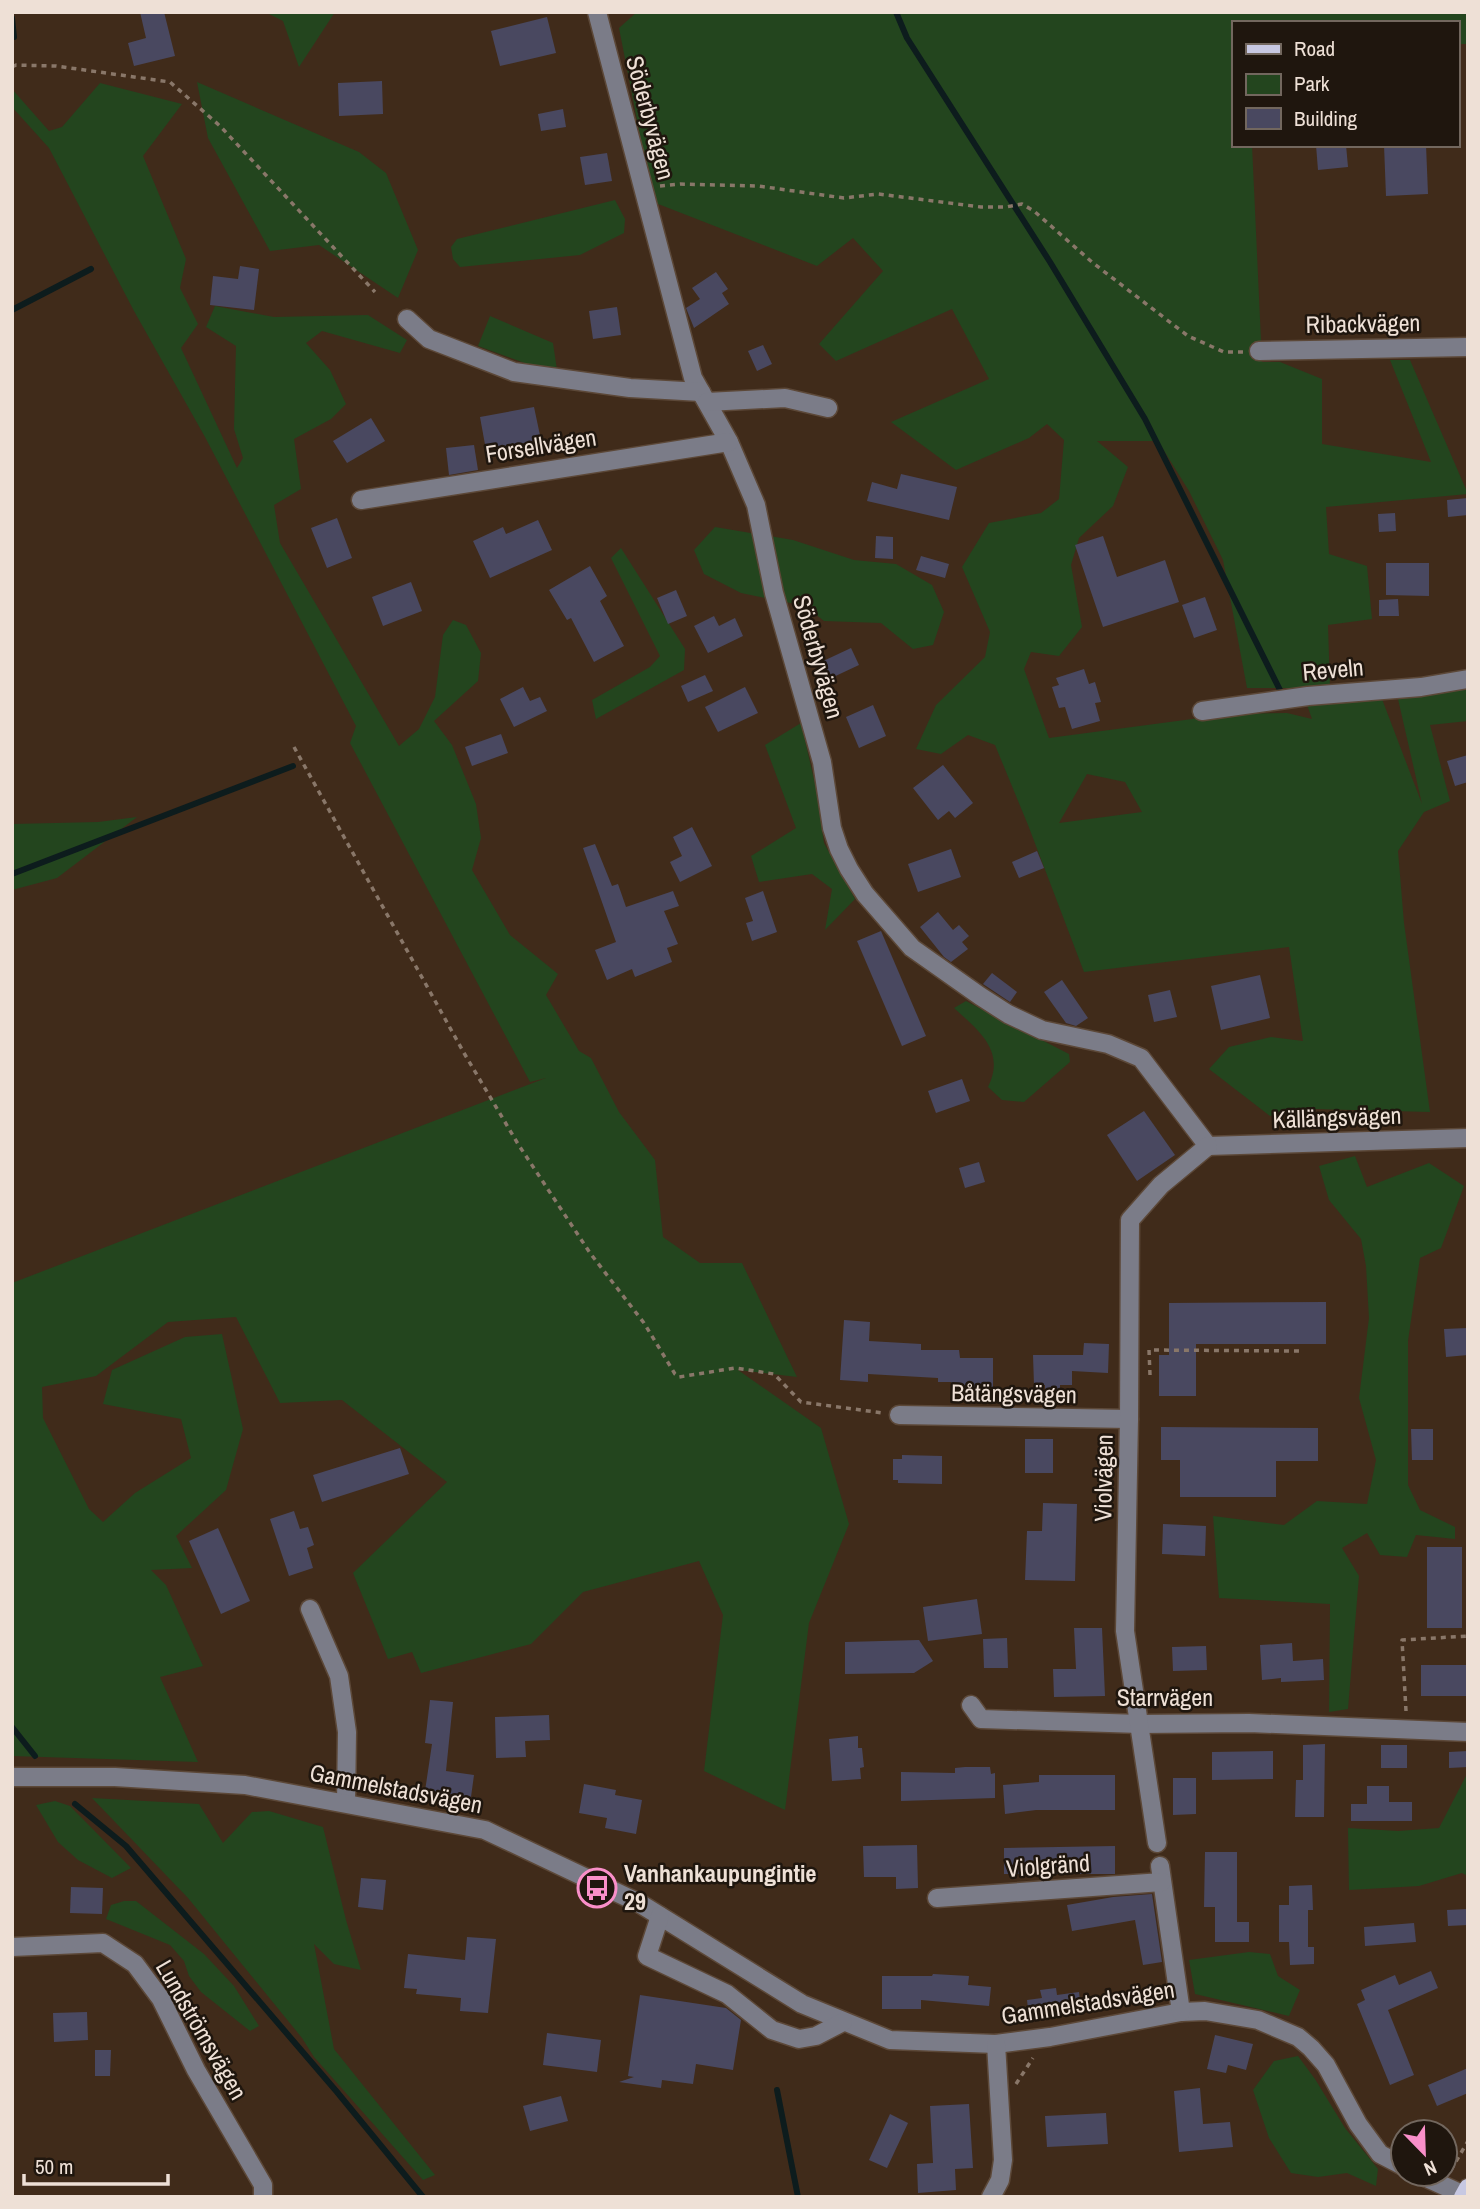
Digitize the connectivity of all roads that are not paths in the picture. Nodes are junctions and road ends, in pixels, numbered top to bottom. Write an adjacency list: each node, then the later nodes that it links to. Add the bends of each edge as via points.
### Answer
1 (597, 12): 5 (street, Söderbyvägen, via 693,378)
2 (407, 319): 5 (street, via 429,339 514,372)
3 (1468, 347): 4 (street, Ribackvägen)
4 (1259, 351)
5 (704, 397): 6 (street, via 785,398); 7 (street, Söderbyvägen)
6 (828, 408)
7 (729, 442): 8 (street, Forsellvägen); 12 (street, Söderbyvägen, via 756,505 774,593 822,762 832,828 865,894 912,948 1008,1014 1042,1030 1108,1044 1141,1058)
8 (361, 500)
9 (1468, 679): 10 (street, Reveln)
10 (1202, 711)
11 (1468, 1138): 12 (street, Källängsvägen)
12 (1208, 1146): 14 (street, Violvägen, via 1161,1185 1130,1220)
13 (899, 1415): 14 (street, Båtängsvägen)
14 (1129, 1419): 17 (street, Violvägen, via 1125,1632)
15 (310, 1609): 20 (street, via 338,1676 347,1732)
16 (971, 1705): 17 (street, Starrvägen, via 982,1719)
17 (1140, 1724): 18 (street, Starrvägen, via 1249,1723); 21 (street, Violvägen)
18 (1468, 1732)
19 (12, 1777): 20 (street, Gammelstadsvägen, via 115,1777 245,1785)
20 (346, 1802): 23 (street, Gammelstadsvägen, via 485,1830)
21 (1157, 1843)
22 (937, 1898): 25 (street, Violgränd, via 1161,1874)
23 (660, 1916): 26 (street, Gammelstadsvägen, via 802,2004); 26 (street, via 647,1956 727,1994 772,2030 799,2039)
24 (12, 1947): 29 (street, Lundströmsvägen, via 103,1943 135,1964 160,1999 263,2185)
25 (1181, 2012): 27 (street, Gammelstadsvägen); 28 (street, Gammelstadsvägen, via 1258,2020 1298,2037 1326,2065 1358,2124 1380,2154)
26 (843, 2022): 27 (street, Gammelstadsvägen, via 890,2040)
27 (996, 2044): 30 (street, via 1003,2160)
28 (1389, 2159)
29 (263, 2197)
30 (991, 2197)

